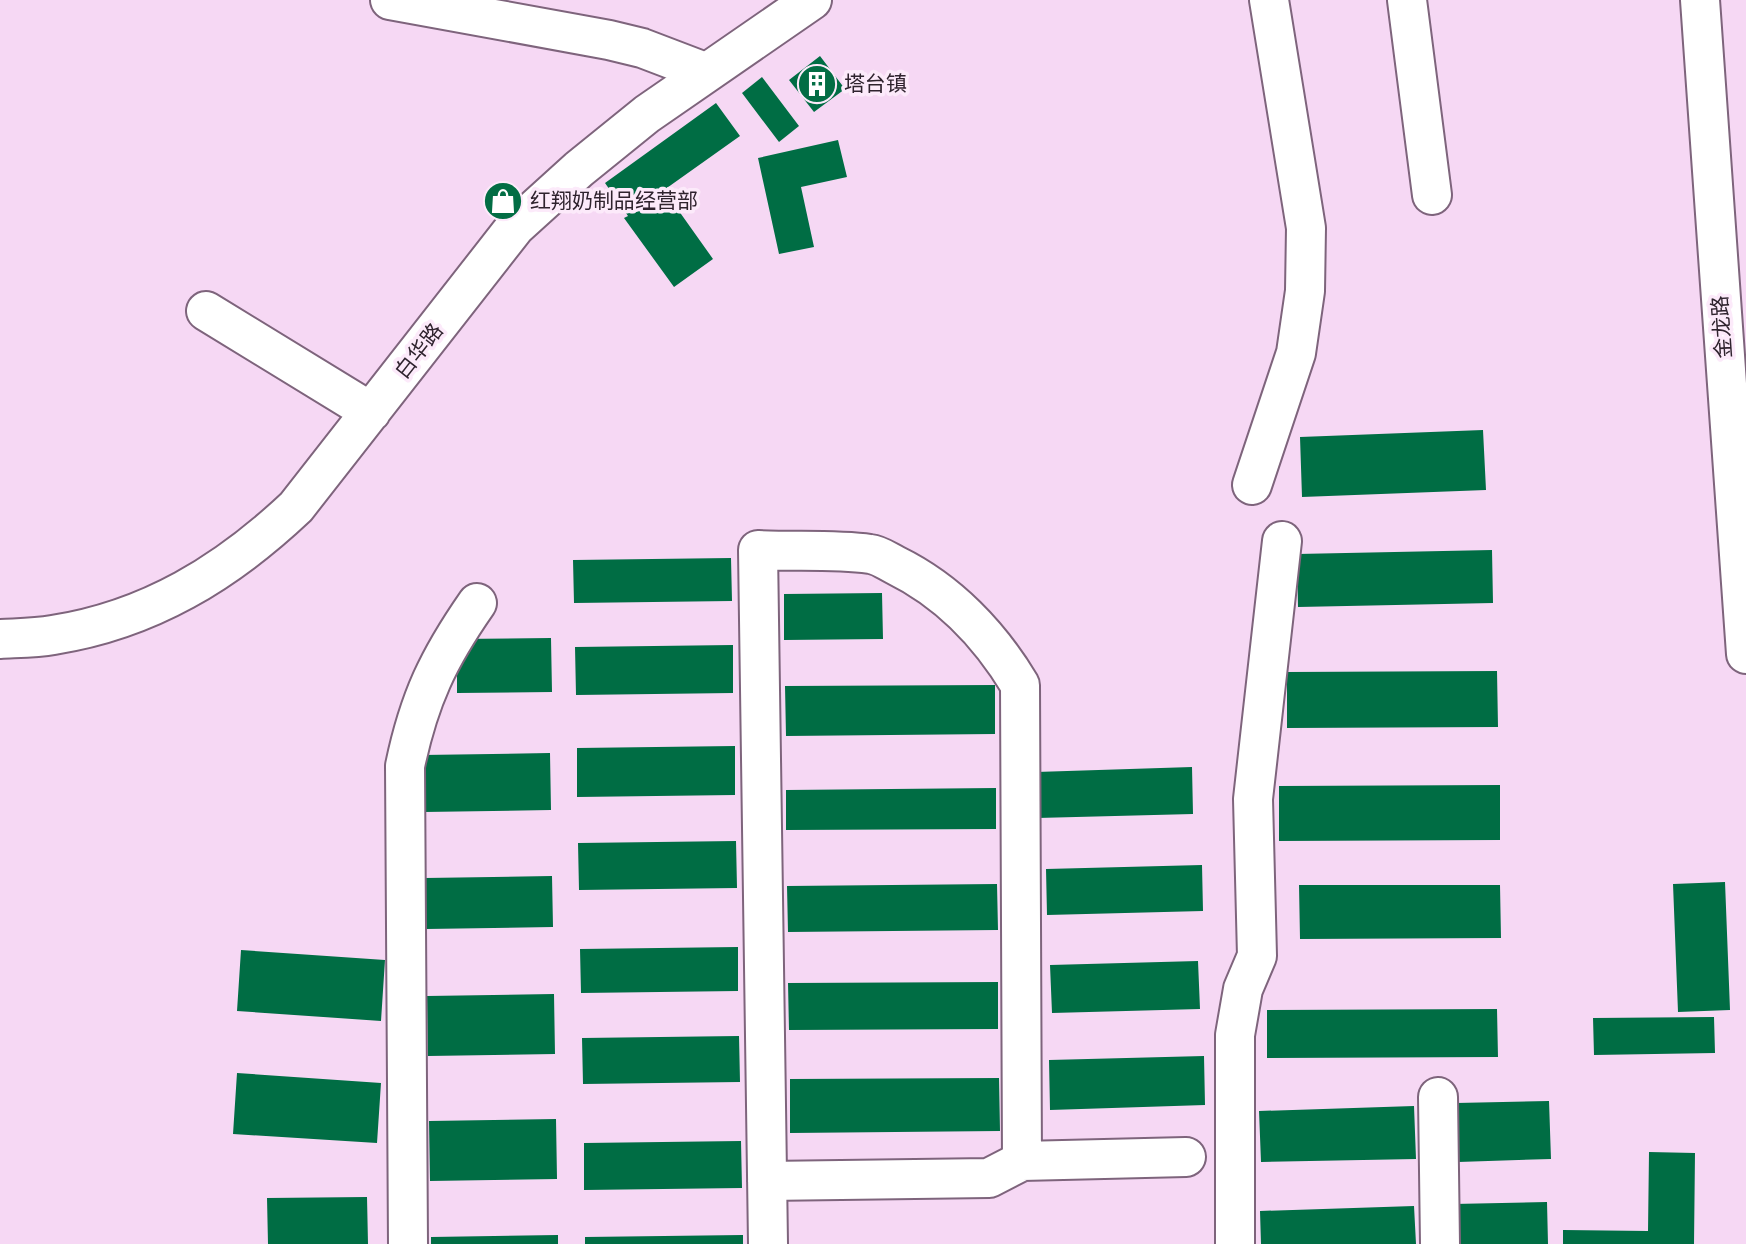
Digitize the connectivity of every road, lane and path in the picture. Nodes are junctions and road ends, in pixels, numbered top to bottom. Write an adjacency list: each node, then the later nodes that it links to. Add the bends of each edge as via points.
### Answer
1 (390, 0): 6 (street, via 609,40)
2 (812, 0): 6 (street, 白华路)
3 (1269, 0): 10 (street, via 1306,228 1305,291 1296,353)
4 (1407, 0): 7 (street)
5 (1700, 0): 14 (street, 金龙路)
6 (705, 72): 9 (street, 白华路, via 579,169 515,228)
7 (1432, 195)
8 (206, 311): 9 (street)
9 (371, 412): 13 (street, 白华路, via 296,507 218,571 156,605 123,617 52,635)
10 (1252, 485)
11 (1282, 541): 21 (street, via 1253,799 1257,956 1243,989 1235,1035)
12 (477, 603): 19 (street, via 426,689 405,766)
13 (0, 639)
14 (1746, 654)
15 (1438, 1097): 22 (street)
16 (1186, 1157): 17 (street)
17 (1022, 1161): 18 (street, via 989,1178); 18 (street, via 1020,685 988,638 963,612 905,570 873,554 758,550)
18 (767, 1181): 20 (street)
19 (408, 1244)
20 (768, 1244)
21 (1235, 1244)
22 (1440, 1244)

